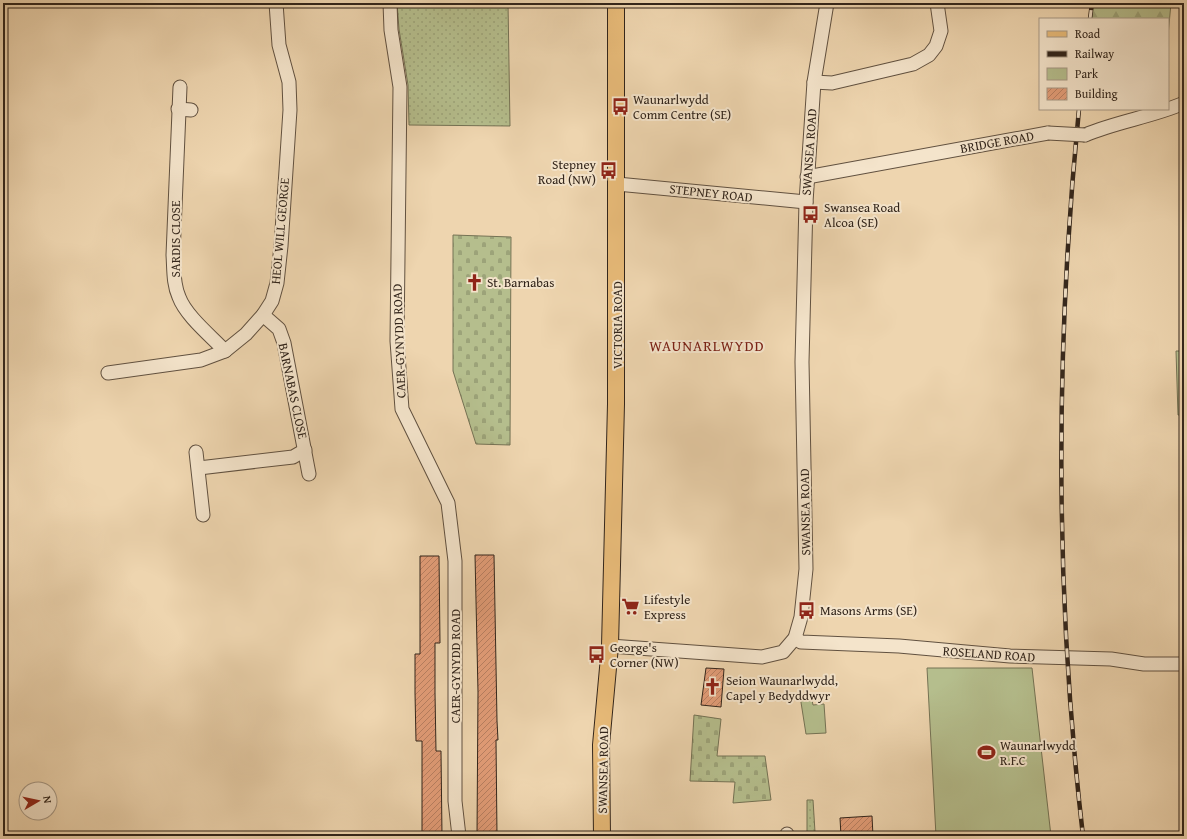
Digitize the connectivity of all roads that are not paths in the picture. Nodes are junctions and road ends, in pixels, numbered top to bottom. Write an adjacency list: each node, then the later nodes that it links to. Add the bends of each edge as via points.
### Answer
1 (276, 3): 14 (street, HEOL WILL GEORGE, via 279,45 288,82 290,110 277,283 272,301)
2 (390, 3): 25 (street, CAER-GYNYDD ROAD, via 391,30 400,87 397,341 402,409 448,503 453,531 455,802)
3 (616, 3): 12 (main road, VICTORIA ROAD)
4 (827, 3): 6 (street, SWANSEA ROAD)
5 (937, 3): 6 (street, via 941,31 936,46 929,55 913,64 898,68 832,83)
6 (814, 82): 11 (street, SWANSEA ROAD)
7 (180, 87): 15 (street, SARDIS CLOSE, via 184,110 173,255 174,280 179,298 189,313)
8 (1184, 103): 10 (street, BRIDGE ROAD, bridge)
9 (1168, 110): 11 (street, BRIDGE ROAD, bridge, via 1109,125 1085,135 1048,133)
10 (1169, 110)
11 (807, 177): 13 (street, SWANSEA ROAD)
12 (617, 184): 13 (street, STEPNEY ROAD); 23 (main road, VICTORIA ROAD, via 616,404)
13 (806, 202): 22 (street, SWANSEA ROAD, via 802,362 806,569 801,618)
14 (264, 315): 15 (street, HEOL WILL GEORGE); 17 (street, BARNABAS CLOSE, via 279,329)
15 (225, 351): 16 (street, HEOL WILL GEORGE, via 201,360)
16 (108, 373)
17 (306, 450): 19 (street, BARNABAS CLOSE, via 293,457); 20 (street, BARNABAS CLOSE)
18 (196, 452): 19 (street)
19 (199, 468): 21 (street)
20 (309, 474)
21 (203, 515)
22 (796, 638): 23 (street, via 783,652 762,657); 24 (street, ROSELAND ROAD, via 800,642 899,646 1010,656 1111,659 1144,664)
23 (610, 646): 26 (main road, SWANSEA ROAD, via 601,745)
24 (1184, 664)
25 (459, 836)
26 (602, 836)

